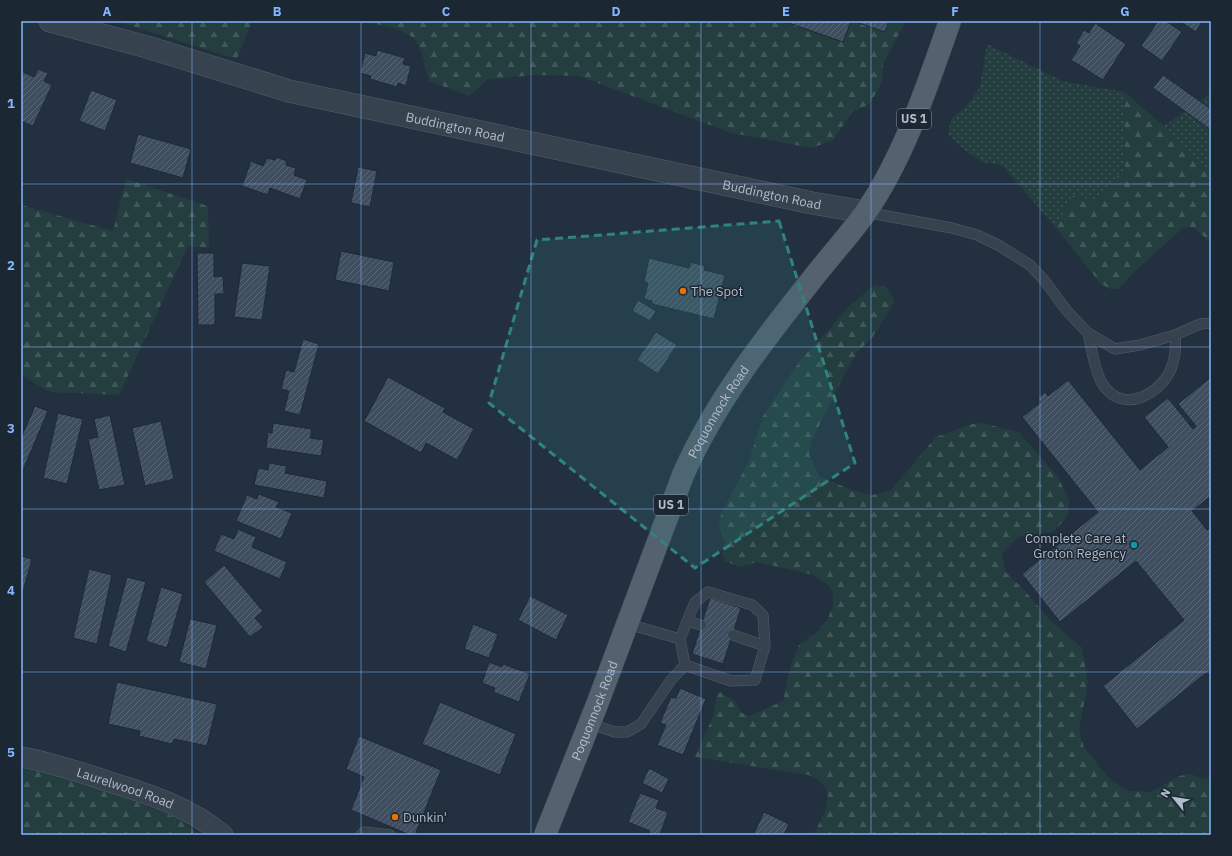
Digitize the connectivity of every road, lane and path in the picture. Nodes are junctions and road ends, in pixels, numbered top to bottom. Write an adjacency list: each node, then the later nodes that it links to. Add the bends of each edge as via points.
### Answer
1 (50, 21): 3 (street, Buddington Road, via 147,47 289,91 766,194)
2 (950, 21): 3 (main road, Poquonnock Road / US 1, via 905,140 883,185)
3 (865, 212): 5 (lane, via 952,228 977,235 998,245 1030,265); 8 (main road, Poquonnock Road / US 1, via 760,346 707,425 683,475)
4 (1211, 323): 6 (lane, via 1200,324)
5 (1088, 334): 6 (lane, via 1115,349); 6 (lane, via 1103,384 1114,396 1127,400 1151,393 1168,375 1176,348)
6 (1175, 335)
7 (687, 621): 9 (lane); 11 (lane); 12 (lane, via 695,602 708,592 752,605 763,615)
8 (628, 624): 11 (lane); 14 (main road, Poquonnock Road / US 1)
9 (701, 626)
10 (733, 635): 12 (lane)
11 (680, 639): 13 (lane)
12 (765, 646): 13 (lane, via 755,680 732,681)
13 (685, 665): 14 (lane, via 671,680 641,724 627,732 614,732)
14 (590, 724): 19 (main road, Poquonnock Road / US 1)
15 (21, 757): 16 (street, Laurelwood Road, via 44,761 147,793 182,807 209,823)
16 (223, 835)
17 (361, 835): 18 (lane, via 364,832)
18 (390, 835)
19 (545, 835)

